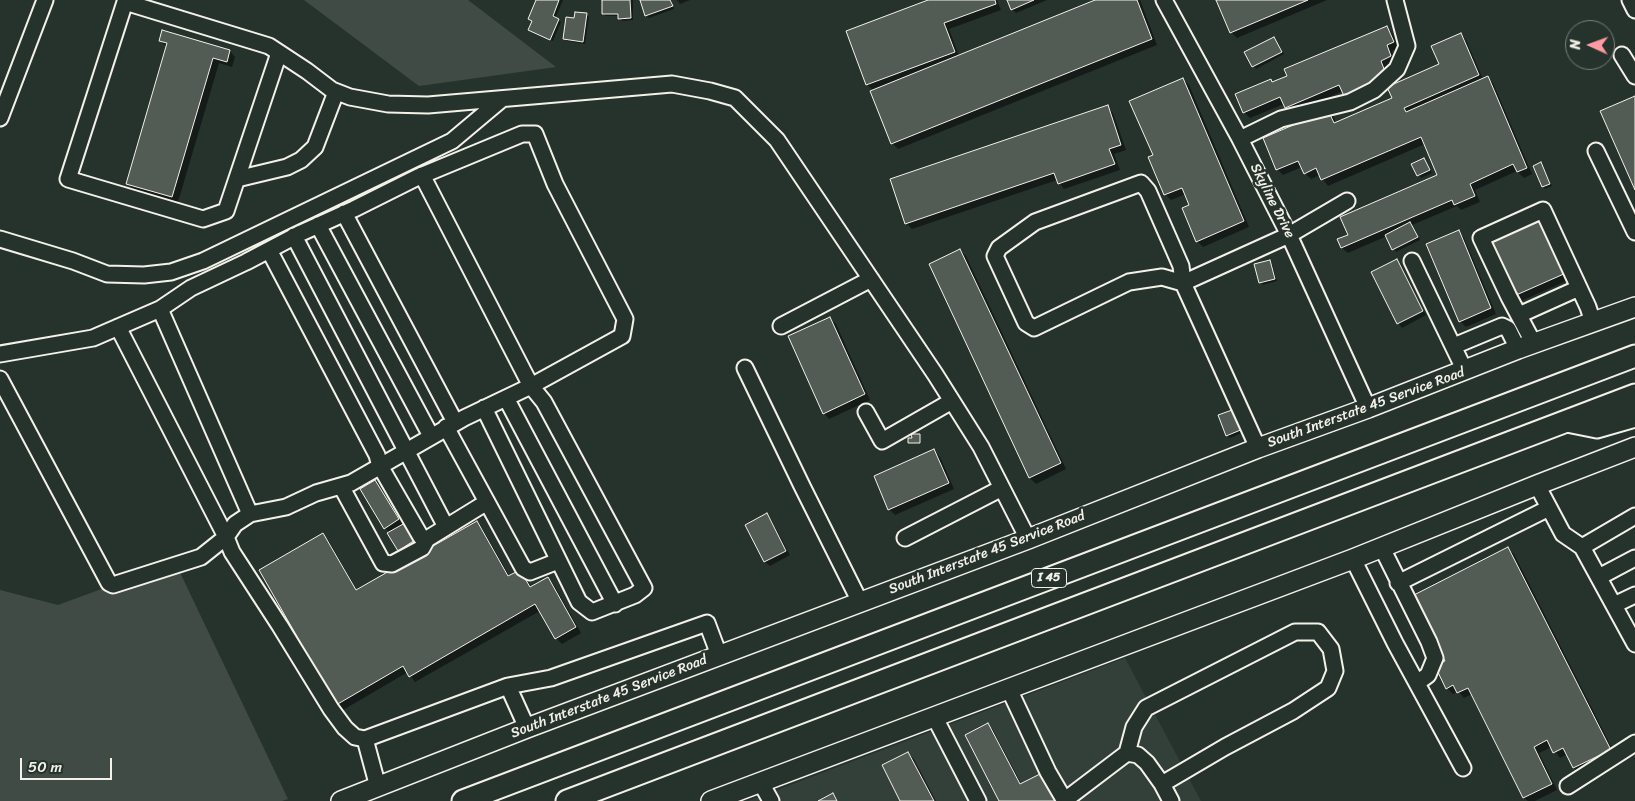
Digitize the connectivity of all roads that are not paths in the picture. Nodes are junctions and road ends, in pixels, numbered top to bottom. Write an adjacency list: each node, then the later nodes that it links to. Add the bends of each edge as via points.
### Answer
1 (45, 0): 12 (street)
2 (1164, 0): 13 (street, Skyline Drive)
3 (1395, 0): 13 (street, via 1408,46 1397,69 1374,90 1350,102 1281,119)
4 (1630, 0): 6 (street)
5 (124, 1): 7 (street, via 269,46); 16 (street, via 68,179 203,219 226,212)
6 (1635, 10)
7 (279, 53): 10 (street); 16 (street)
8 (1622, 55): 9 (street)
9 (1635, 76)
10 (336, 92): 11 (street, via 388,104 428,105); 16 (street, via 315,147 287,167)
11 (502, 99): 23 (street, via 452,141 203,260 171,272 107,274); 26 (street, via 672,84 735,98 777,140)
12 (0, 118)
13 (1240, 139): 22 (street, Skyline Drive)
14 (1596, 151): 20 (street)
15 (422, 175): 18 (street); 42 (street); 42 (street, via 522,134 535,134 555,184 626,319 622,336)
16 (237, 179)
17 (1347, 201): 22 (street)
18 (344, 213): 19 (street); 51 (street)
19 (318, 225): 21 (street); 52 (street)
20 (1635, 232)
21 (294, 236): 24 (street); 55 (street)
22 (1290, 236): 27 (street); 47 (street, Skyline Drive)
23 (0, 239)
24 (269, 250): 30 (street, via 191,288); 56 (street)
25 (1412, 261): 35 (street)
26 (870, 279): 33 (street); 45 (street)
27 (1182, 282): 27 (street, via 1162,277 1129,282 1034,328 1026,323 995,256 999,248 1035,222 1141,183 1148,191 1181,266); 54 (street)
28 (1579, 288): 31 (street); 31 (street, via 1543,210 1481,238); 32 (street)
29 (1635, 308): 32 (main road, South Interstate 45 Service Road)
30 (160, 309): 34 (street); 62 (street)
31 (1519, 315): 36 (street)
32 (1593, 322): 36 (main road, South Interstate 45 Service Road)
33 (781, 326)
34 (118, 328): 37 (street, via 93,338); 65 (street)
35 (1454, 346): 36 (street, via 1502,326); 40 (street)
36 (1526, 346): 40 (main road, South Interstate 45 Service Road)
37 (0, 354)
38 (1634, 356): 96 (highway, I 45)
39 (744, 368): 77 (street)
40 (1465, 371): 47 (main road, South Interstate 45 Service Road)
41 (0, 380): 65 (street, via 113,585 201,557)
42 (531, 386): 44 (street); 78 (street, via 544,402 644,588)
43 (1635, 395): 50 (highway)
44 (506, 398): 46 (street); 78 (street)
45 (952, 401): 48 (street, via 882,440); 59 (street)
46 (484, 408): 51 (street); 73 (street)
47 (1368, 408): 54 (main road, South Interstate 45 Service Road)
48 (866, 412)
49 (1635, 416): 50 (highway, via 1597,427)
50 (1567, 421): 97 (highway)
51 (451, 425): 52 (street); 60 (street)
52 (431, 436): 55 (street)
53 (1635, 447): 57 (main road)
54 (1258, 448): 68 (main road, South Interstate 45 Service Road)
55 (406, 450): 56 (street); 64 (street)
56 (380, 466): 58 (street); 67 (street, via 421,538)
57 (1537, 485): 61 (street); 70 (main road)
58 (341, 486): 62 (street, via 286,507); 67 (street, via 382,563 392,564 422,548)
59 (1002, 488): 66 (street); 68 (street)
60 (487, 502): 64 (street); 73 (street, via 522,568 530,572)
61 (1549, 508): 69 (street, via 1563,534); 75 (street)
62 (250, 514): 65 (street, via 235,524)
63 (1635, 516): 69 (street)
64 (446, 527): 67 (street)
65 (226, 537): 87 (street, via 232,552 331,709 350,733)
66 (905, 538)
67 (427, 539)
68 (1028, 539): 77 (main road, South Interstate 45 Service Road)
69 (1582, 547): 74 (street)
70 (1382, 548): 72 (main road); 75 (street)
71 (1635, 558): 74 (street)
72 (1353, 559): 82 (street); 84 (main road)
73 (558, 560): 78 (street, via 579,602 592,612)
74 (1598, 577): 79 (street)
75 (1398, 582): 82 (street, via 1435,658 1428,675)
76 (1635, 595): 79 (street)
77 (860, 602): 81 (main road, South Interstate 45 Service Road)
78 (615, 604)
79 (1614, 605): 80 (street)
80 (1635, 644)
81 (719, 655): 83 (street, via 707,623 552,678); 86 (main road, South Interstate 45 Service Road)
82 (1417, 683): 90 (street)
83 (508, 686): 86 (street); 87 (street)
84 (1009, 689): 85 (main road); 101 (street)
85 (935, 718): 91 (main road); 100 (street)
86 (528, 728): 94 (main road, South Interstate 45 Service Road)
87 (365, 739): 94 (street)
88 (1635, 743): 93 (street)
89 (1127, 754): 92 (street, via 1138,755); 92 (street, via 1134,727 1146,708 1295,632 1318,632 1331,650 1335,671 1328,688); 101 (street)
90 (1464, 768)
91 (761, 783): 98 (main road); 99 (street)
92 (1162, 784): 102 (street)
93 (1568, 786)
94 (378, 787): 95 (main road, South Interstate 45 Service Road)
95 (341, 801)
96 (463, 801)
97 (567, 801)
98 (711, 801)
99 (771, 801)
100 (978, 801)
101 (1065, 801)
102 (1171, 801)

